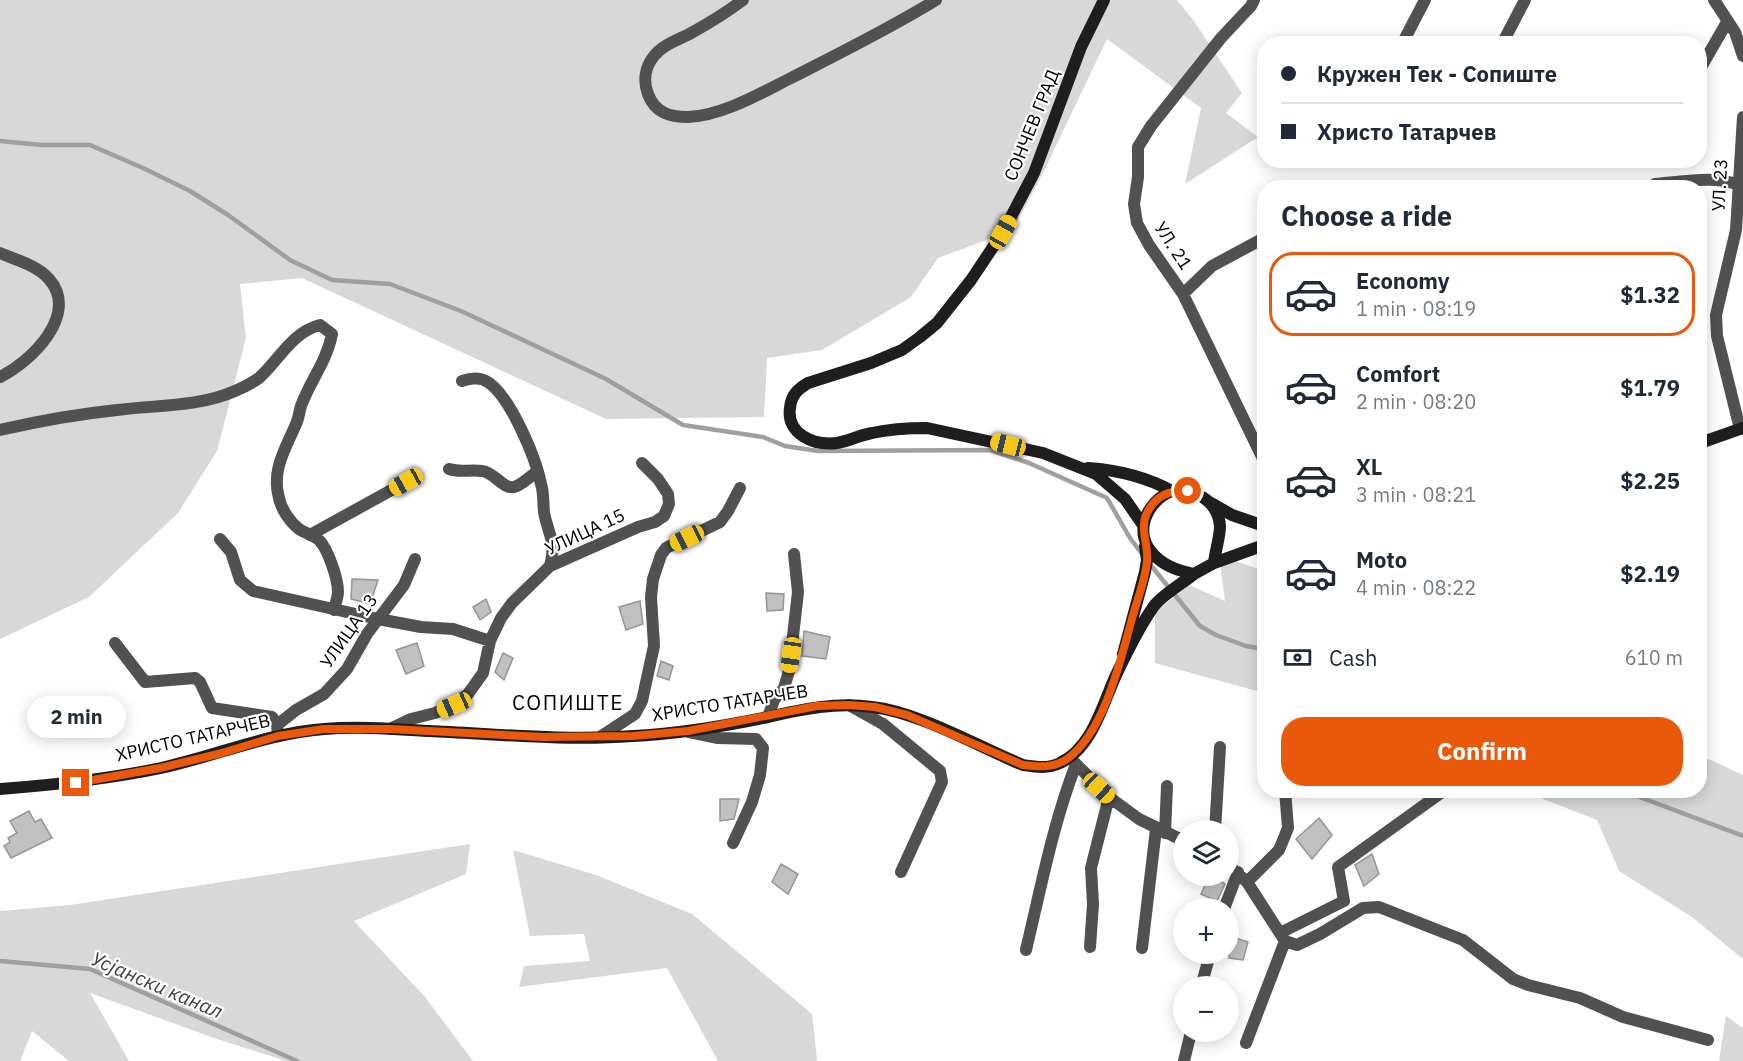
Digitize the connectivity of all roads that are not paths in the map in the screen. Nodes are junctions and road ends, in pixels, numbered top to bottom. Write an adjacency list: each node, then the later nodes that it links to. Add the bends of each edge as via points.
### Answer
1 (743, 0): 2 (street, via 655,54 647,68 645,84 648,96 662,113 691,117 744,100 886,30)
2 (936, 0)
3 (1104, 0): 28 (main road, СОНЧЕВ ГРАД, via 1081,47 1034,173 1003,232 971,280 920,338 871,363 808,383 793,396 789,410 798,434 813,442 836,443 872,433 927,428 1043,453)
4 (1254, 0): 20 (street, УЛ. 21, via 1138,147 1134,204 1137,224)
5 (1425, 0): 9 (street)
6 (1525, 0): 10 (street)
7 (1714, 0): 8 (street)
8 (1727, 22): 11 (street); 12 (street)
9 (1406, 36)
10 (1506, 36)
11 (1743, 56)
12 (1707, 57)
13 (1743, 117): 14 (street, УЛ. 23)
14 (1742, 134): 16 (street, УЛ. 23)
15 (1707, 181): 16 (street)
16 (1739, 185): 17 (street, УЛ. 23)
17 (1739, 226): 23 (street, УЛ. 23, via 1716,315 1717,336)
18 (1257, 242): 20 (street, via 1212,266)
19 (0, 253): 21 (street, via 39,269 50,279 60,307 54,327 41,344 13,371)
20 (1183, 294): 26 (street, УЛ. 21)
21 (0, 377)
22 (462, 381): 30 (street, via 484,380 497,391 529,443)
23 (1742, 428): 25 (main road)
24 (0, 430): 37 (street, via 204,400 233,392 257,379 300,334 320,325 332,334 329,351 301,405 277,476 279,500 288,518)
25 (1707, 440)
26 (1257, 447)
27 (642, 463): 44 (street, УЛИЦА 15, via 668,494 664,516)
28 (1080, 468): 33 (main road, via 1126,473); 36 (main road, via 1110,485)
29 (449, 469): 30 (street, via 493,474 512,488)
30 (537, 471): 44 (street, via 554,551)
31 (406, 482): 37 (street)
32 (740, 488): 56 (street, via 720,522 666,548 661,555 653,579 654,646 642,701 635,714)
33 (1172, 491): 34 (main road, via 1196,493); 36 (main road, via 1149,507)
34 (1209, 502): 35 (main road); 43 (main road, via 1220,528)
35 (1257, 524)
36 (1143, 525): 38 (main road)
37 (310, 535): 46 (street, via 319,540 334,573 338,590)
38 (1144, 538): 45 (main road, via 1156,557 1174,569); 50 (main road, via 1147,560)
39 (220, 539): 46 (street, via 231,552 240,580 253,591)
40 (1257, 548): 43 (main road)
41 (794, 554): 52 (street, via 798,592 789,671)
42 (415, 559): 47 (street, УЛИЦА 13, via 404,585)
43 (1214, 563): 45 (main road)
44 (550, 566): 48 (street, УЛИЦА 15, via 512,603)
45 (1194, 574): 50 (main road, via 1155,604)
46 (334, 610): 47 (street)
47 (378, 619): 48 (street, via 453,629); 54 (street, УЛИЦА 13, via 347,669 324,694 296,710)
48 (490, 641): 53 (street, УЛИЦА 15, via 483,673 468,694 454,705)
49 (115, 643): 54 (street, via 145,682 195,678 212,708 272,717)
50 (1119, 670): 58 (main road, via 1096,722)
51 (848, 705): 52 (main road, ХРИСТО ТАТАРЧЕВ, via 817,706); 58 (main road, ХРИСТО ТАТАРЧЕВ, via 907,715 1023,765 1041,767); 68 (street, via 892,730 943,776)
52 (768, 717): 55 (main road, ХРИСТО ТАТАРЧЕВ)
53 (390, 729): 54 (main road, ХРИСТО ТАТАРЧЕВ); 56 (main road, ХРИСТО ТАТАРЧЕВ)
54 (278, 730): 60 (main road, ХРИСТО ТАТАРЧЕВ, via 222,753 160,768 76,783)
55 (688, 731): 56 (main road, ХРИСТО ТАТАРЧЕВ); 67 (street, via 718,738 756,739 763,748 752,802)
56 (600, 737)
57 (1220, 747): 64 (street)
58 (1072, 761): 61 (street); 74 (street)
59 (1167, 786): 65 (street)
60 (0, 789)
61 (1109, 797): 65 (street); 72 (street, via 1091,868)
62 (1286, 798): 70 (street, via 1288,828 1279,850)
63 (1434, 798): 71 (street, via 1338,867 1344,900)
64 (1216, 820)
65 (1160, 831): 66 (street); 73 (street)
66 (1173, 836)
67 (733, 843)
68 (901, 872)
69 (1239, 874): 70 (street)
70 (1247, 882): 71 (street)
71 (1282, 937): 75 (street, via 1297,945 1363,908 1379,907 1463,940 1513,979 1580,998 1623,1017); 77 (street)
72 (1090, 947)
73 (1142, 948)
74 (1026, 950)
75 (1708, 1040)
76 (1189, 1042): 78 (street)
77 (1246, 1043)
78 (1184, 1061)

